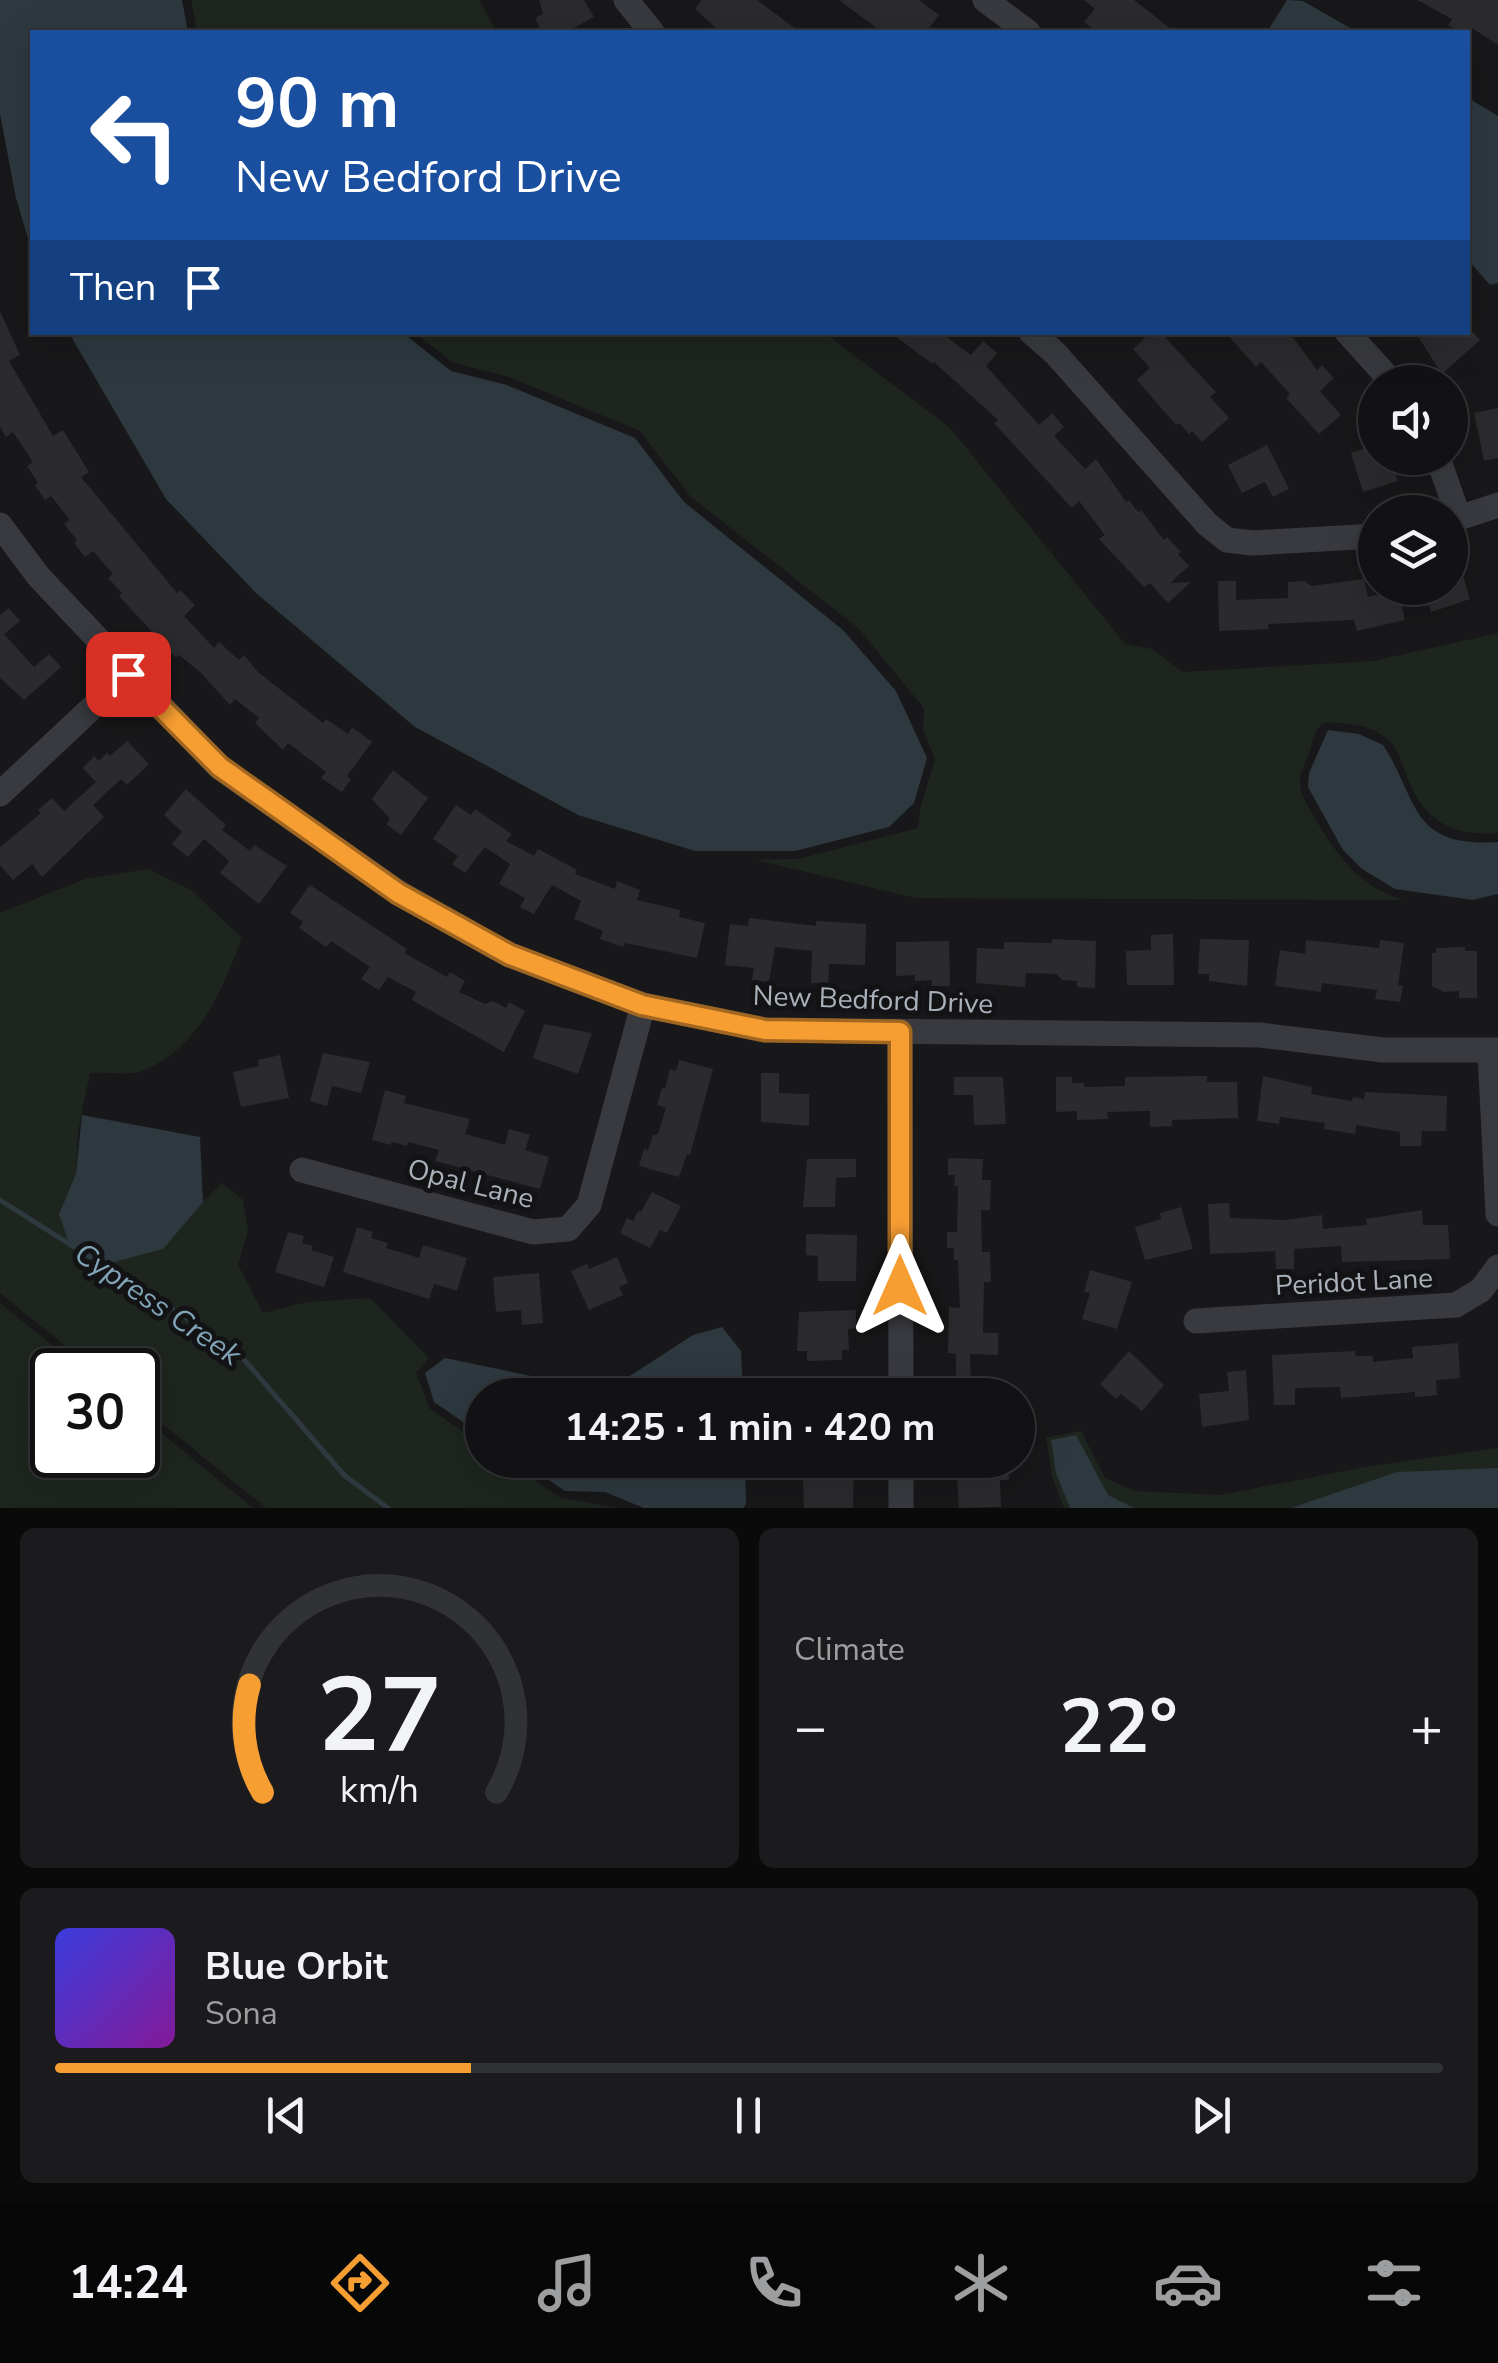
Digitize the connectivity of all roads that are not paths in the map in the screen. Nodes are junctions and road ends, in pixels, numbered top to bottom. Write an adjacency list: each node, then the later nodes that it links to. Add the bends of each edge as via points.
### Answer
1 (626, 0): 3 (street)
2 (985, 0): 4 (street)
3 (650, 30)
4 (1025, 30)
5 (1034, 335): 11 (street, via 1227,540)
6 (1350, 335): 7 (street)
7 (1377, 365)
8 (1498, 505): 9 (street)
9 (1468, 515)
10 (0, 525): 12 (street, New Bedford Drive)
11 (1358, 537)
12 (128, 674): 13 (street); 14 (street, New Bedford Drive, via 220,767 398,893 510,955)
13 (0, 794)
14 (642, 1005): 15 (street, New Bedford Drive, via 765,1030); 17 (street, Opal Lane, via 589,1204 568,1229 533,1232)
15 (900, 1032): 16 (street, New Bedford Drive, via 1260,1035 1384,1050); 21 (street)
16 (1494, 1051): 18 (street)
17 (302, 1170)
18 (1498, 1214)
19 (1498, 1267): 20 (street, Peridot Lane, via 1481,1290 1456,1306)
20 (1196, 1321)
21 (900, 1378)
22 (901, 1478): 23 (street)
23 (901, 1508)

